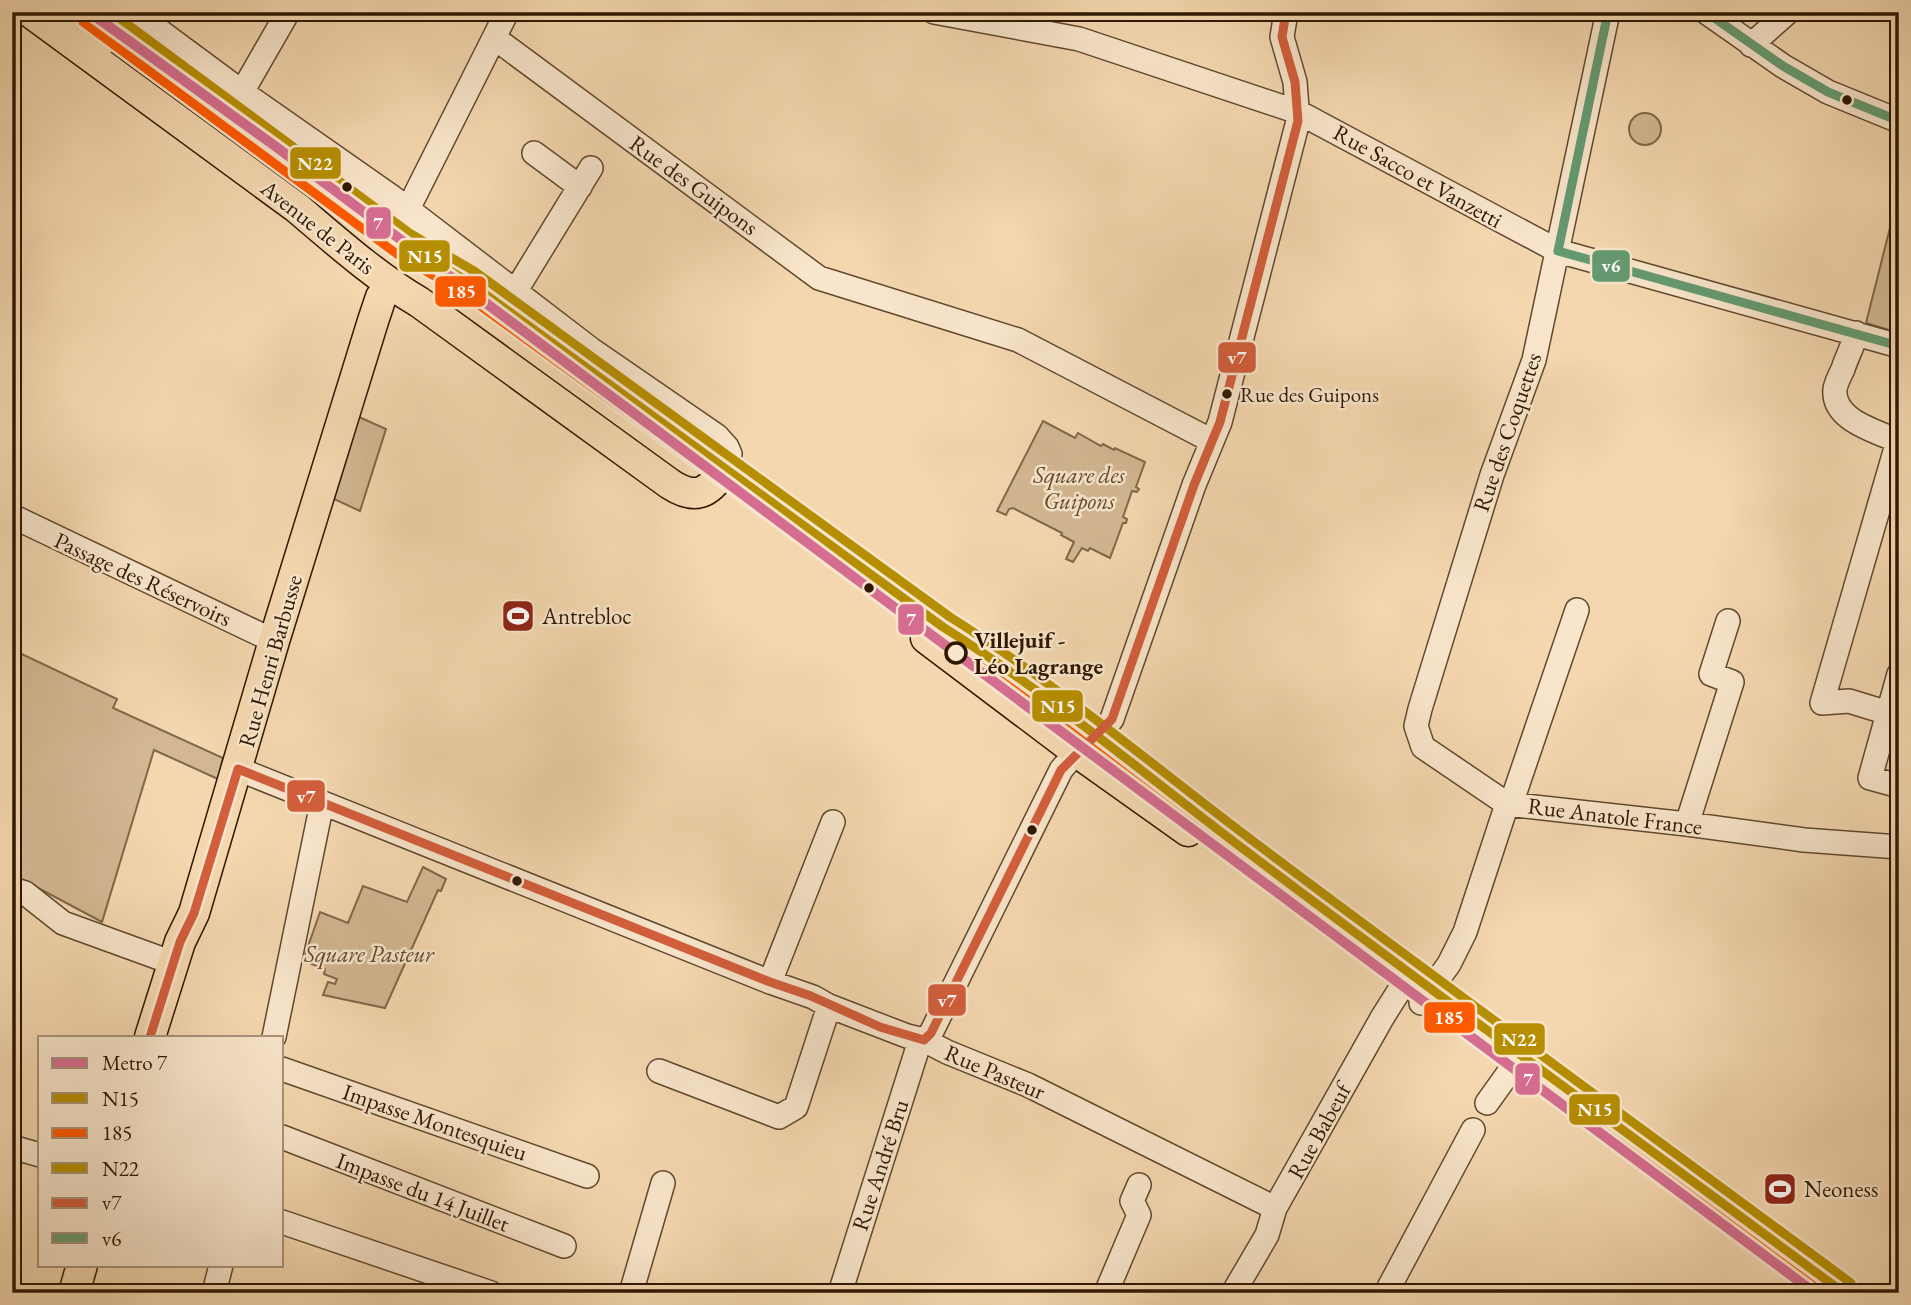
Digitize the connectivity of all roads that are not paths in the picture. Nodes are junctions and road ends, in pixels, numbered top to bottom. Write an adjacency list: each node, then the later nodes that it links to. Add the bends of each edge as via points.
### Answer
1 (30, 12): 20 (main road, Avenue de Paris, via 297,208)
2 (65, 12): 25 (main road, Avenue de Paris, via 368,236 465,297)
3 (90, 12): 25 (main road, Avenue de Paris, via 348,205 467,281)
4 (134, 12): 14 (street)
5 (288, 12): 14 (street)
6 (507, 12): 12 (street)
7 (933, 12): 15 (street, Rue Sacco et Vanzetti, via 1079,38)
8 (1286, 12): 15 (street, Rue André Bru, via 1282,37)
9 (1608, 12): 19 (street, Rue des Coquettes)
10 (1706, 12): 13 (street)
11 (1788, 12): 13 (street)
12 (494, 40): 18 (street); 24 (street, Rue des Guipons, via 819,278 1018,340)
13 (1751, 45): 16 (street, via 1828,92)
14 (242, 92): 18 (street)
15 (1298, 112): 19 (street, Rue Sacco et Vanzetti); 24 (street, Rue André Bru)
16 (1899, 121)
17 (534, 153): 21 (street, via 585,178)
18 (408, 209): 21 (street)
19 (1558, 251): 22 (street, Rue Sacco et Vanzetti); 36 (street, Rue des Coquettes, via 1534,360 1488,488 1416,726 1423,747)
20 (391, 285): 25 (main road, Avenue de Paris, via 680,490 701,492); 29 (main road, Rue Henri Barbusse, via 373,321)
21 (515, 292): 25 (street, via 717,436 730,454)
22 (1858, 334): 23 (street, Rue Sacco et Vanzetti); 31 (street, via 1835,389 1838,404 1847,417 1898,441 1822,703 1849,701)
23 (1899, 346)
24 (1212, 441): 32 (street, Rue André Bru, via 1118,706)
25 (720, 477): 32 (main road, Avenue de Paris, via 838,573)
26 (12, 516): 29 (street, Passage des Réservoirs)
27 (1577, 610): 36 (street)
28 (1728, 621): 38 (street, via 1712,674 1732,681)
29 (274, 641): 33 (main road, Rue Henri Barbusse)
30 (1899, 674): 31 (street)
31 (1888, 713): 34 (street, via 1870,778)
32 (1087, 744): 43 (main road, Avenue de Paris, via 1241,847); 47 (street, Rue André Bru, via 1061,770)
33 (238, 769): 35 (street, Rue Pasteur); 41 (main road, Rue Henri Barbusse, via 194,913)
34 (1899, 786)
35 (322, 803): 42 (street, Rue Pasteur); 46 (street)
36 (1509, 804): 38 (street, Rue Anatole France); 43 (street, Rue Anatole France, via 1465,932 1449,964)
37 (833, 822): 42 (street)
38 (1687, 824): 39 (street, Rue Anatole France)
39 (1899, 847)
40 (12, 889): 41 (street, via 25,893 63,923)
41 (173, 964): 45 (main road, Rue Henri Barbusse)
42 (770, 982): 44 (street, Rue Pasteur)
43 (1420, 988): 48 (main road); 59 (street, Rue Babeuf); 73 (main road)
44 (829, 1006): 47 (street, Rue Pasteur); 50 (street, via 796,1107 779,1117)
45 (150, 1036)
46 (274, 1036)
47 (924, 1040): 59 (street, Rue Pasteur, via 1028,1085); 68 (street, Rue André Bru)
48 (1512, 1068): 51 (street); 72 (main road)
49 (284, 1070): 56 (street, Impasse Montesquieu)
50 (659, 1071)
51 (1487, 1103)
52 (1473, 1130): 71 (street)
53 (284, 1138): 61 (street, Impasse du 14 Juillet)
54 (12, 1147): 55 (street)
55 (38, 1155)
56 (587, 1176)
57 (663, 1183): 67 (street)
58 (1139, 1185): 69 (street, via 1132,1201 1139,1215)
59 (1275, 1208): 70 (street, Rue Babeuf, via 1267,1235)
60 (284, 1223): 66 (street)
61 (564, 1247)
62 (82, 1266): 64 (main road)
63 (221, 1266): 65 (street)
64 (74, 1293)
65 (214, 1293)
66 (491, 1293)
67 (631, 1293)
68 (840, 1293)
69 (1106, 1293)
70 (1233, 1293)
71 (1386, 1293)
72 (1808, 1293)
73 (1844, 1293)

